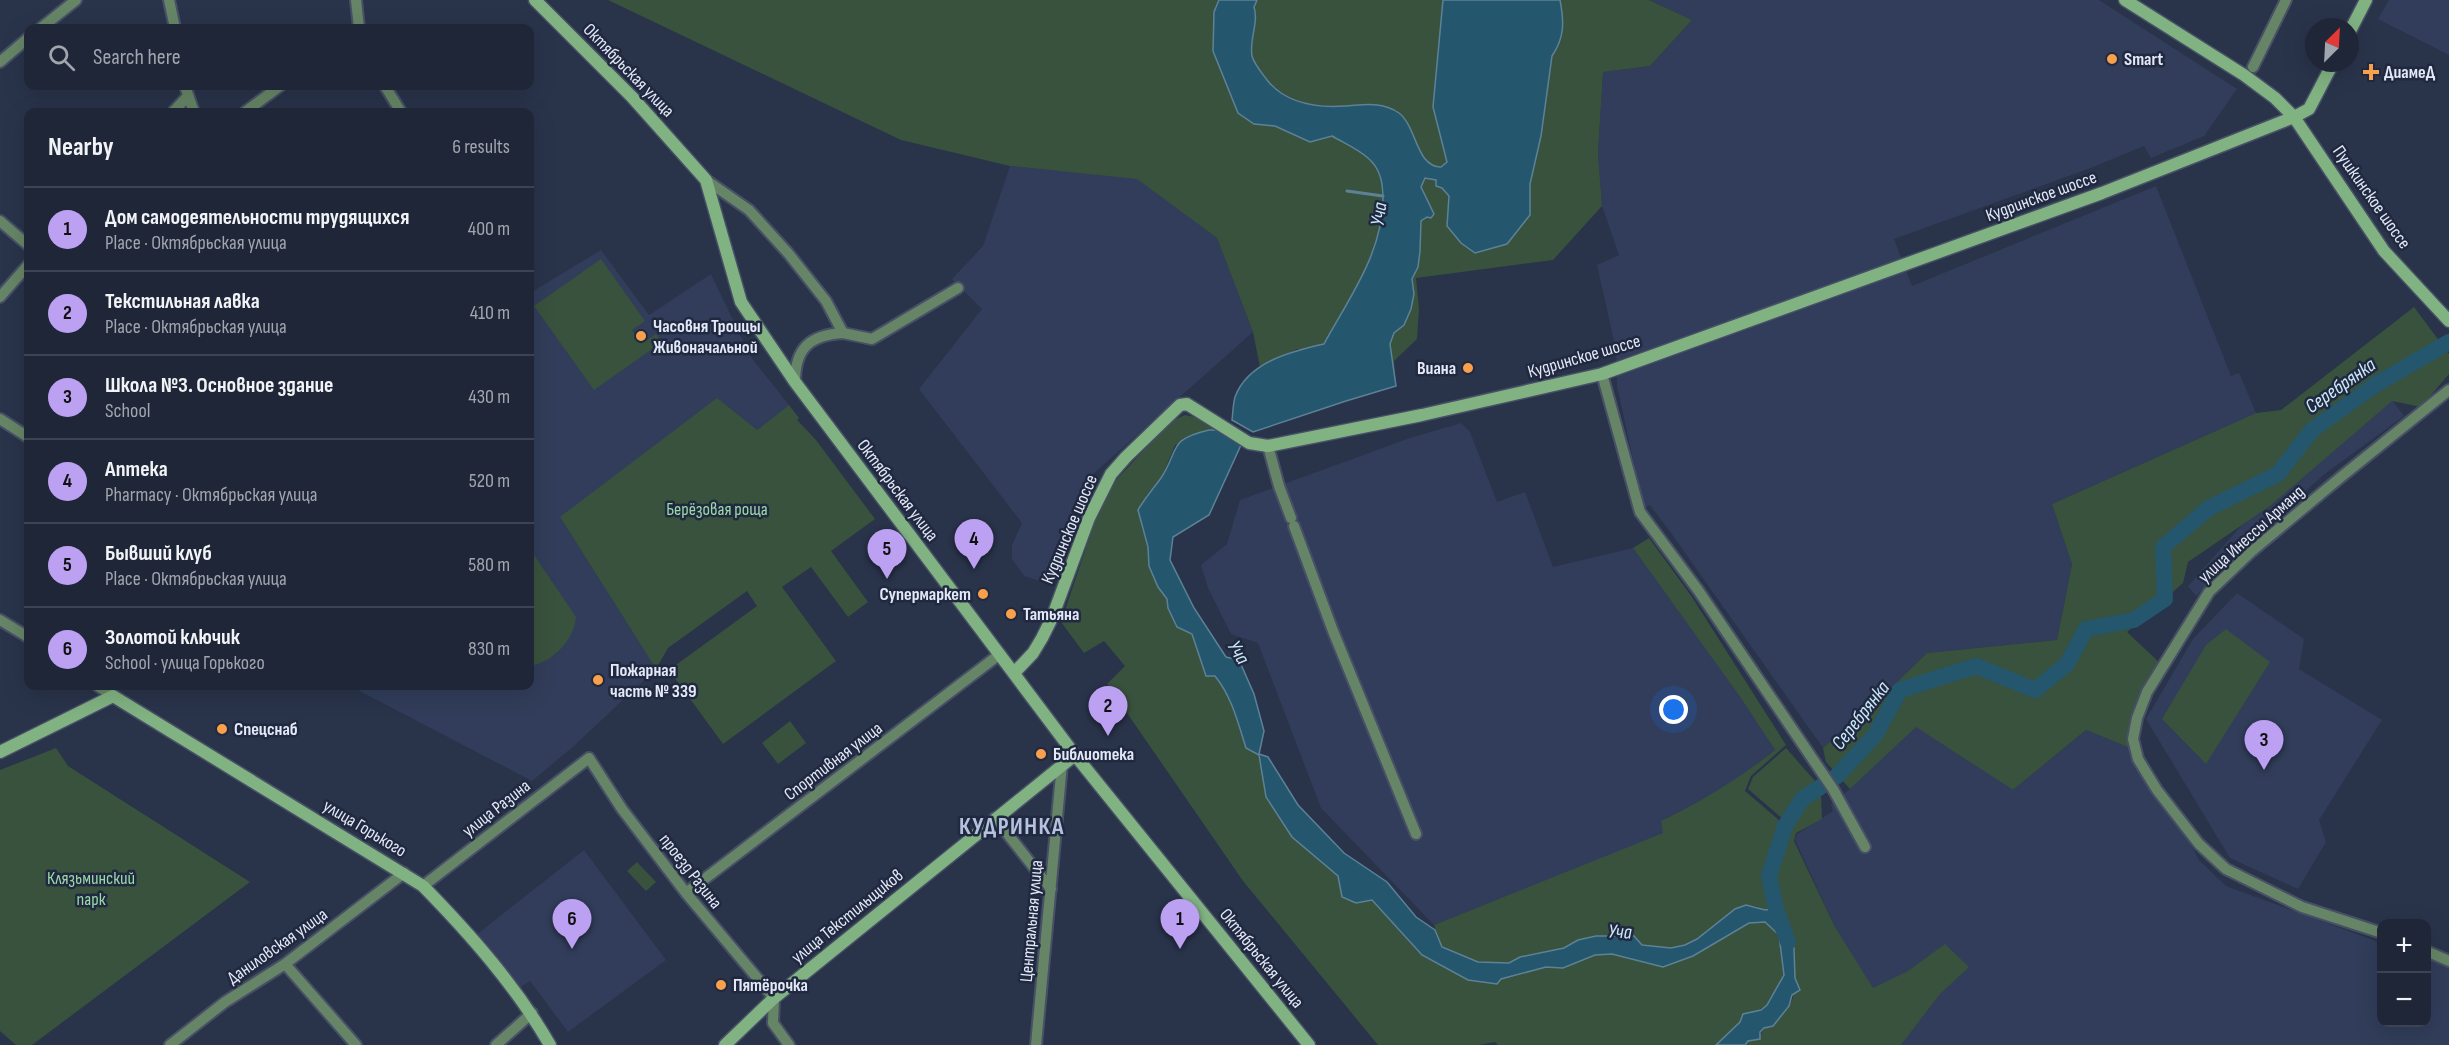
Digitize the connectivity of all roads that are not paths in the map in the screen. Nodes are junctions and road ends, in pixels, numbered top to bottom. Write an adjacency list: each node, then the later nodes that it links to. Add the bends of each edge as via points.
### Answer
1 (76, 0): 9 (street)
2 (169, 0): 10 (street)
3 (356, 0): 11 (street)
4 (535, 0): 25 (street, Октябрьская улица)
5 (2125, 0): 24 (street, Пушкинское шоссе, via 2244,75)
6 (2286, 0): 14 (street)
7 (2366, 0): 8 (street)
8 (2357, 18)
9 (46, 24)
10 (174, 24)
11 (359, 24)
12 (24, 41): 13 (street)
13 (0, 62)
14 (2253, 67)
15 (2328, 72): 24 (street, via 2309,109)
16 (186, 90): 19 (street)
17 (275, 90): 22 (street)
18 (387, 90): 23 (street)
19 (187, 97): 20 (street); 21 (street)
20 (177, 108)
21 (192, 108)
22 (250, 108)
23 (399, 108)
24 (2294, 117): 31 (street, Пушкинское шоссе, via 2384,251); 33 (street, Кудринское шоссе, via 2102,193)
25 (706, 180): 32 (street, via 749,210 826,301); 34 (street, Октябрьская улица, via 741,302)
26 (0, 221): 27 (street)
27 (24, 242)
28 (24, 270): 30 (street)
29 (957, 288): 32 (street, via 872,339)
30 (0, 297)
31 (2449, 321)
32 (843, 333): 34 (street, via 825,334 810,341 795,366)
33 (1602, 374): 38 (street, Кудринское шоссе, via 1422,416); 51 (street, via 1640,512 1833,789)
34 (795, 382): 41 (street, Октябрьская улица)
35 (2449, 390): 56 (street, улица Инессы Арманд, via 2252,551 2209,592 2147,692 2133,739 2138,759 2157,790 2199,844 2226,869 2302,907)
36 (0, 418): 37 (street)
37 (24, 434)
38 (1268, 446): 42 (street, Кудринское шоссе, via 1249,443 1187,404 1180,405 1111,474 1089,518 1042,638); 50 (street, via 1292,522)
39 (0, 620): 40 (street)
40 (24, 635)
41 (1000, 654): 42 (street, Октябрьская улица); 55 (street, Спортивная улица)
42 (1014, 673): 46 (street, Октябрьская улица)
43 (104, 690): 44 (street)
44 (113, 696): 45 (street); 52 (street, улица Горького)
45 (0, 752)
46 (1075, 755): 48 (street, улица Текстильщиков); 69 (street, Октябрьская улица)
47 (589, 758): 53 (street, улица Разина); 55 (street, проезд Разина)
48 (1062, 764): 49 (street, улица Текстильщиков); 54 (street, Центральная улица)
49 (995, 818): 54 (street); 60 (street, улица Текстильщиков)
50 (1416, 834)
51 (1865, 847)
52 (404, 873): 53 (street, улица Горького); 59 (street, Даниловская улица)
53 (423, 886): 61 (street, улица Горького)
54 (1051, 889): 68 (street, Центральная улица)
55 (686, 893): 60 (street, проезд Разина)
56 (2377, 931)
57 (2431, 953): 58 (street)
58 (2449, 961)
59 (285, 964): 62 (street); 63 (street, Даниловская улица, via 225,1002)
60 (774, 998): 66 (street, улица Текстильщиков); 67 (street, via 773,1023)
61 (532, 1013): 64 (street); 65 (street, улица Горького)
62 (350, 1043)
63 (170, 1045)
64 (496, 1045)
65 (550, 1045)
66 (725, 1045)
67 (789, 1045)
68 (1036, 1045)
69 (1309, 1045)

